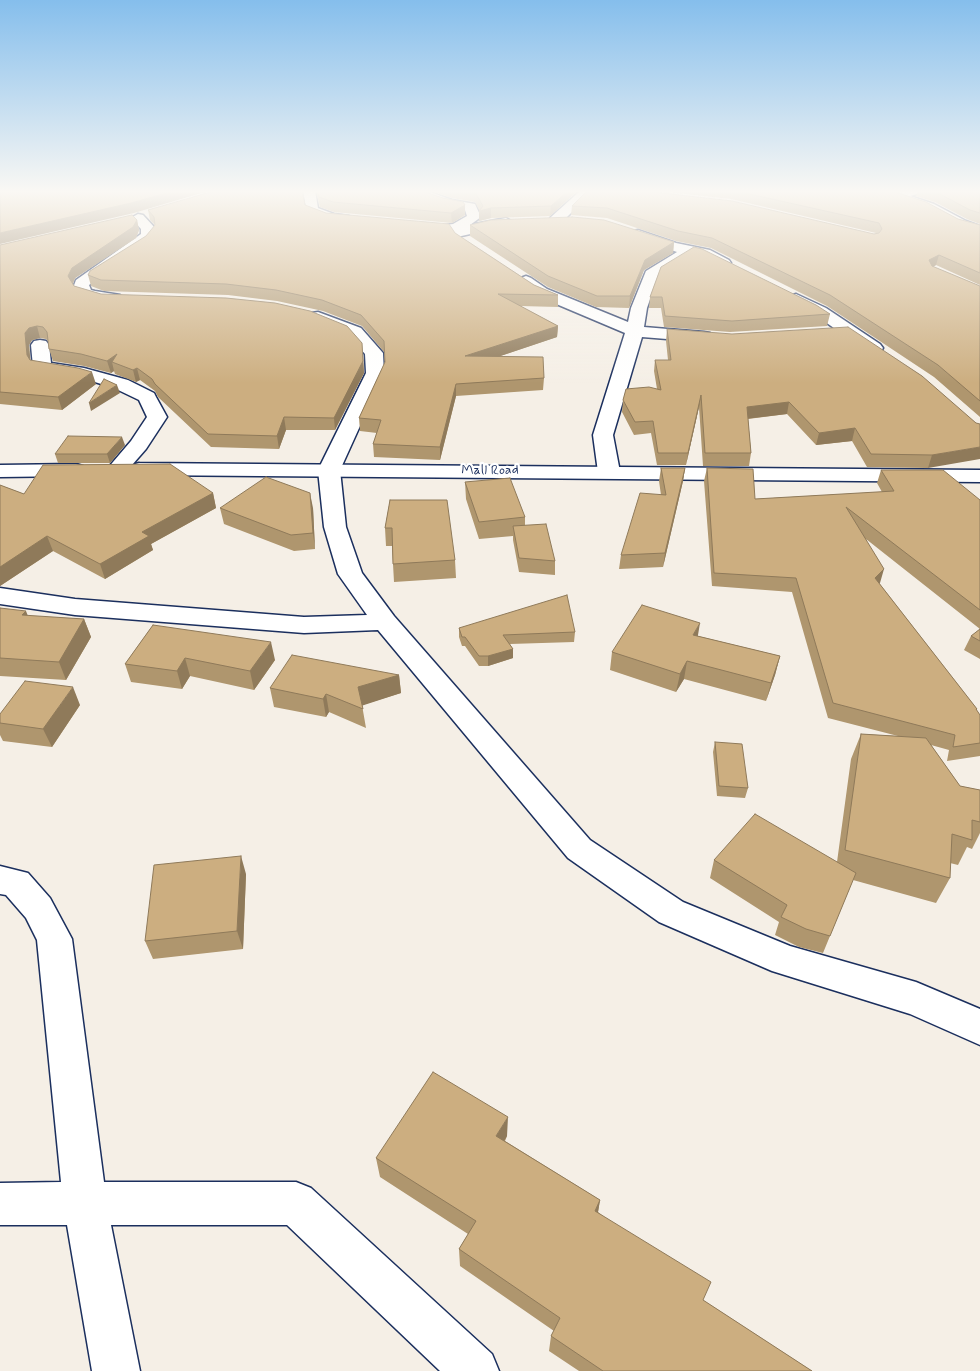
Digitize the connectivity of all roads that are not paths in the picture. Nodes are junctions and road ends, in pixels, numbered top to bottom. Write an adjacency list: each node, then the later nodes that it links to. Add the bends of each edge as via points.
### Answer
1 (123, 255): 7 (street, via 81,283 81,288 93,296)
2 (682, 255): 10 (street, via 651,274 639,308)
3 (709, 255): 5 (street)
4 (509, 270): 10 (street, via 541,292)
5 (740, 271)
6 (784, 294): 9 (street, via 820,311)
7 (131, 299)
8 (301, 313): 16 (street, via 355,332 374,353 375,373)
9 (849, 331): 11 (street); 14 (street)
10 (635, 332): 12 (street); 18 (street, via 603,435)
11 (819, 333)
12 (721, 338)
13 (40, 346): 15 (street, via 42,367 84,373 121,384 147,397 157,417 139,446)
14 (888, 357)
15 (118, 469): 16 (street, Mall Road); 17 (street, Mall Road)
16 (329, 470): 18 (street, Mall Road); 21 (street, via 334,527 350,574)
17 (0, 471)
18 (609, 472): 19 (street, Mall Road)
19 (976, 478)
20 (0, 596): 21 (street, via 75,607 304,625)
21 (385, 622): 23 (street, via 579,849 671,912 785,960 916,1000)
22 (0, 880): 24 (street, via 16,883 38,908 54,939)
23 (980, 1027)
24 (85, 1203): 25 (street); 26 (street); 27 (street, via 296,1203)
25 (0, 1204)
26 (116, 1371)
27 (475, 1371)

